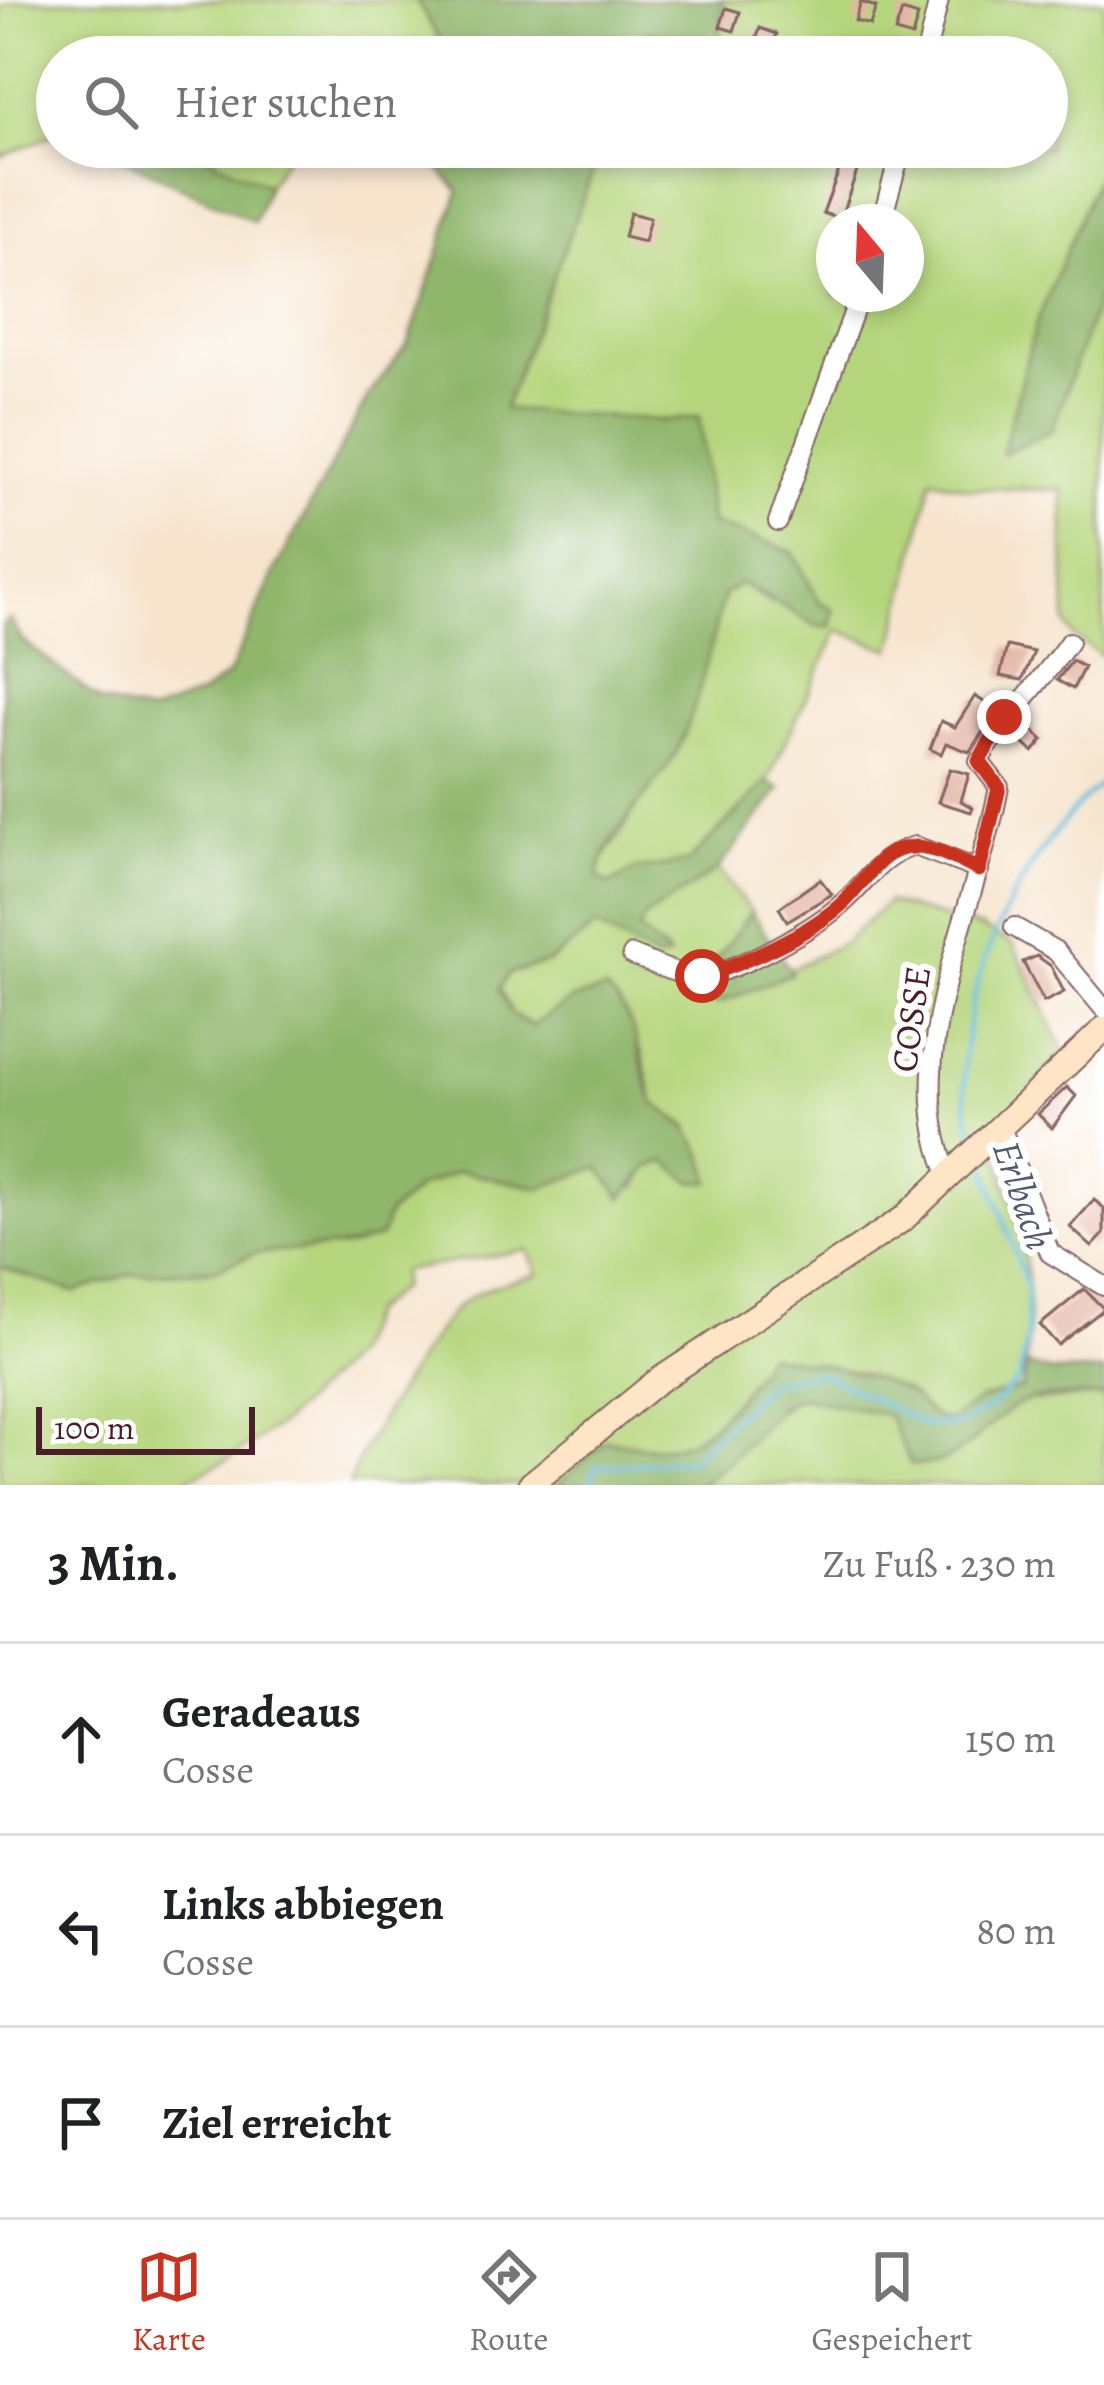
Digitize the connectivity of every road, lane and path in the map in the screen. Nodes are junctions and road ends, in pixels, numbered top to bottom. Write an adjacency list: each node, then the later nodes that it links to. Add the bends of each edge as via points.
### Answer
1 (939, 0): 2 (street)
2 (930, 36)
3 (896, 168): 4 (street)
4 (886, 204)
5 (854, 312): 6 (street)
6 (778, 522)
7 (1069, 642): 8 (street, COSSE, via 1004,717 979,761 999,788)
8 (979, 870): 10 (street, via 915,846 877,863 809,927 728,968 702,976); 14 (street, COSSE, via 954,945 938,1036 935,1138)
9 (1014, 927): 11 (street, via 1056,951)
10 (632, 955)
11 (1104, 1009)
12 (1104, 1029): 13 (main road)
13 (999, 1134): 14 (main road); 15 (street, via 1050,1253)
14 (950, 1178): 16 (main road, via 868,1245 656,1383)
15 (1104, 1286)
16 (530, 1485)

